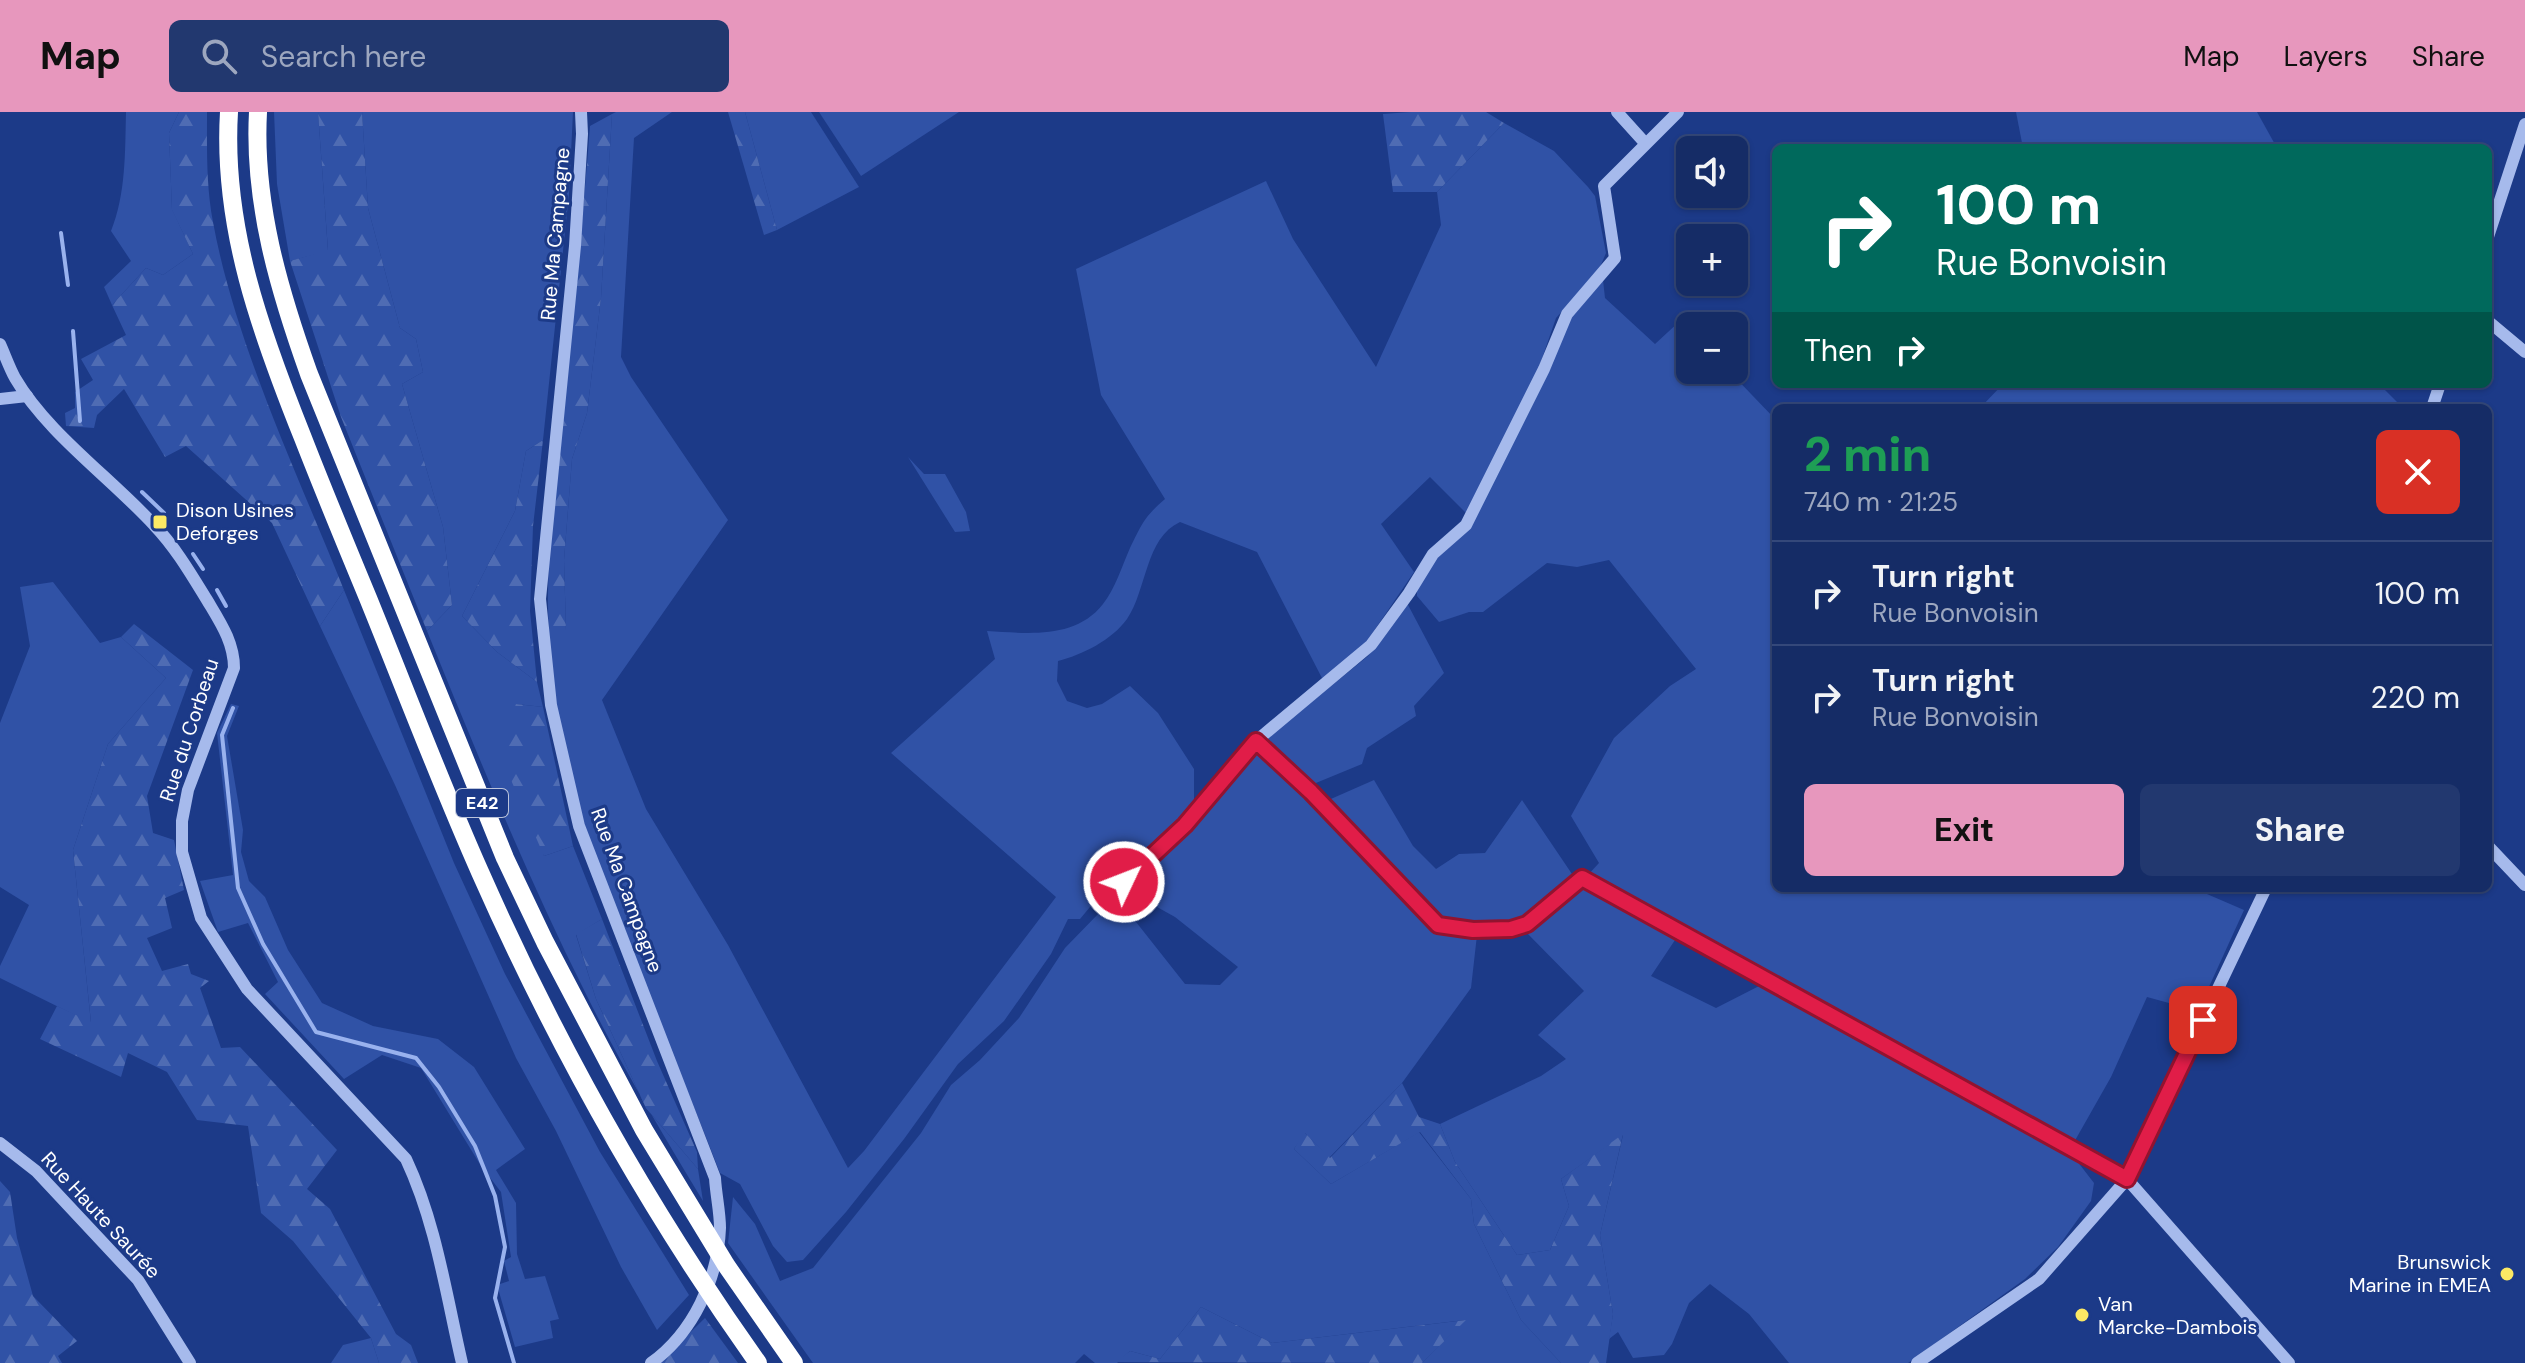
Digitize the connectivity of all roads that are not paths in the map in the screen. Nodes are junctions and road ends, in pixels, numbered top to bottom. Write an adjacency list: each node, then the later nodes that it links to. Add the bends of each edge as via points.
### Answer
1 (229, 112): 24 (highway, E42, via 234,221 259,320 479,870 610,1130 715,1303)
2 (258, 112): 25 (highway, E42, via 260,179 288,315 505,858 644,1130 726,1265)
3 (581, 112): 23 (street, Rue Ma Campagne, via 575,246 540,599 551,705 579,826 715,1178 720,1227 714,1273 694,1316)
4 (1617, 112): 7 (street)
5 (1678, 112): 7 (street)
6 (2525, 124): 8 (street)
7 (1645, 143): 14 (street, via 1604,186 1615,258 1567,314 1466,525 1433,554 1371,645)
8 (2492, 225)
9 (2492, 324): 11 (street)
10 (0, 344): 12 (street, Rue du Corbeau)
11 (2525, 352)
12 (27, 396): 13 (street); 22 (street, Rue du Corbeau, via 155,525 224,629 234,668 188,790 182,821 182,852 201,918 247,989 406,1159 429,1217)
13 (0, 399)
14 (1256, 741): 16 (street, via 1185,825); 20 (street, via 1438,925 1473,930 1527,924 1582,878)
15 (2492, 850): 17 (street)
16 (1124, 882)
17 (2525, 885)
18 (2264, 892): 20 (street)
19 (0, 1143): 21 (street, Rue Haute Saurée, via 36,1171 138,1280)
20 (2127, 1179): 26 (street, via 2039,1279); 27 (street)
21 (190, 1363)
22 (462, 1363)
23 (651, 1363)
24 (758, 1363)
25 (794, 1363)
26 (1917, 1363)
27 (2289, 1363)

